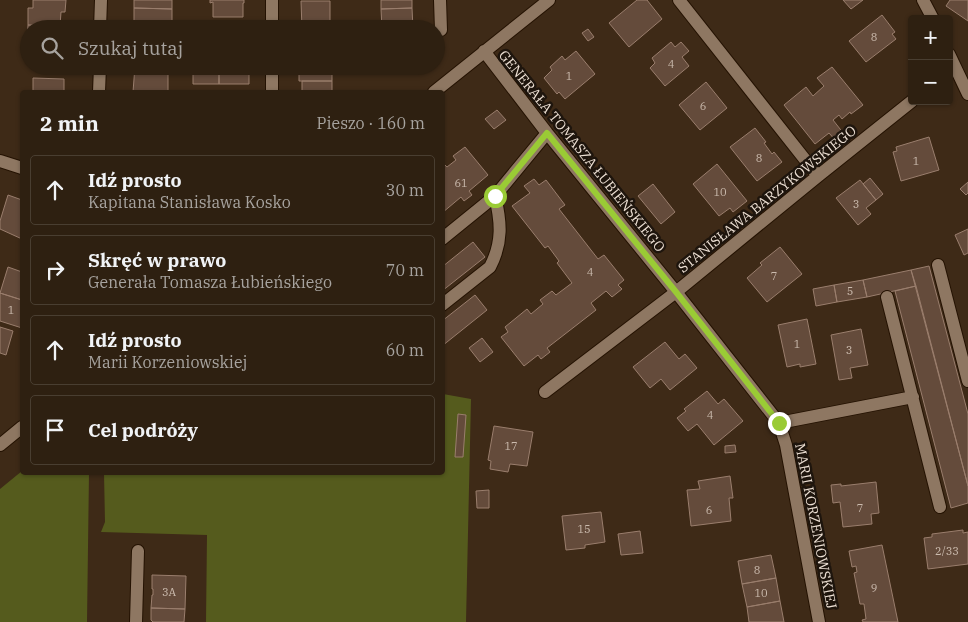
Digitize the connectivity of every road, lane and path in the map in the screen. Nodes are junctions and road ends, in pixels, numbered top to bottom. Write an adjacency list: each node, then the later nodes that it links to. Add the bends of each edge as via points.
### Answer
1 (101, 0): 8 (street)
2 (272, 0): 9 (street)
3 (440, 0): 10 (street)
4 (549, 0): 11 (street)
5 (679, 0): 23 (street)
6 (923, 0): 7 (street)
7 (930, 15)
8 (100, 20)
9 (272, 20)
10 (441, 20)
11 (484, 52): 17 (street); 20 (street, GENERAŁA TOMASZA ŁUBIEŃSKIEGO)
12 (953, 72): 18 (street)
13 (100, 75): 15 (street)
14 (272, 75): 16 (street)
15 (99, 90)
16 (272, 90)
17 (436, 90)
18 (968, 94)
19 (908, 104): 23 (street, STANISŁAWA BARZYKOWSKIEGO)
20 (547, 133): 24 (street); 27 (street, GENERAŁA TOMASZA ŁUBIEŃSKIEGO)
21 (0, 161): 22 (street)
22 (20, 167)
23 (818, 176): 27 (street, STANISŁAWA BARZYKOWSKIEGO)
24 (495, 196): 25 (street); 29 (street, via 501,230 494,259 490,267)
25 (445, 237)
26 (938, 265): 30 (street)
27 (676, 292): 31 (street, STANISŁAWA BARZYKOWSKIEGO); 33 (street, MARII KORZENIOWSKIEJ)
28 (887, 297): 32 (street)
29 (445, 304)
30 (968, 381)
31 (545, 392)
32 (912, 397): 33 (street); 36 (street)
33 (779, 423): 39 (street, MARII KORZENIOWSKIEJ, via 786,444)
34 (20, 429): 35 (street)
35 (0, 445)
36 (940, 507)
37 (138, 551): 38 (street)
38 (136, 622)
39 (819, 622)

